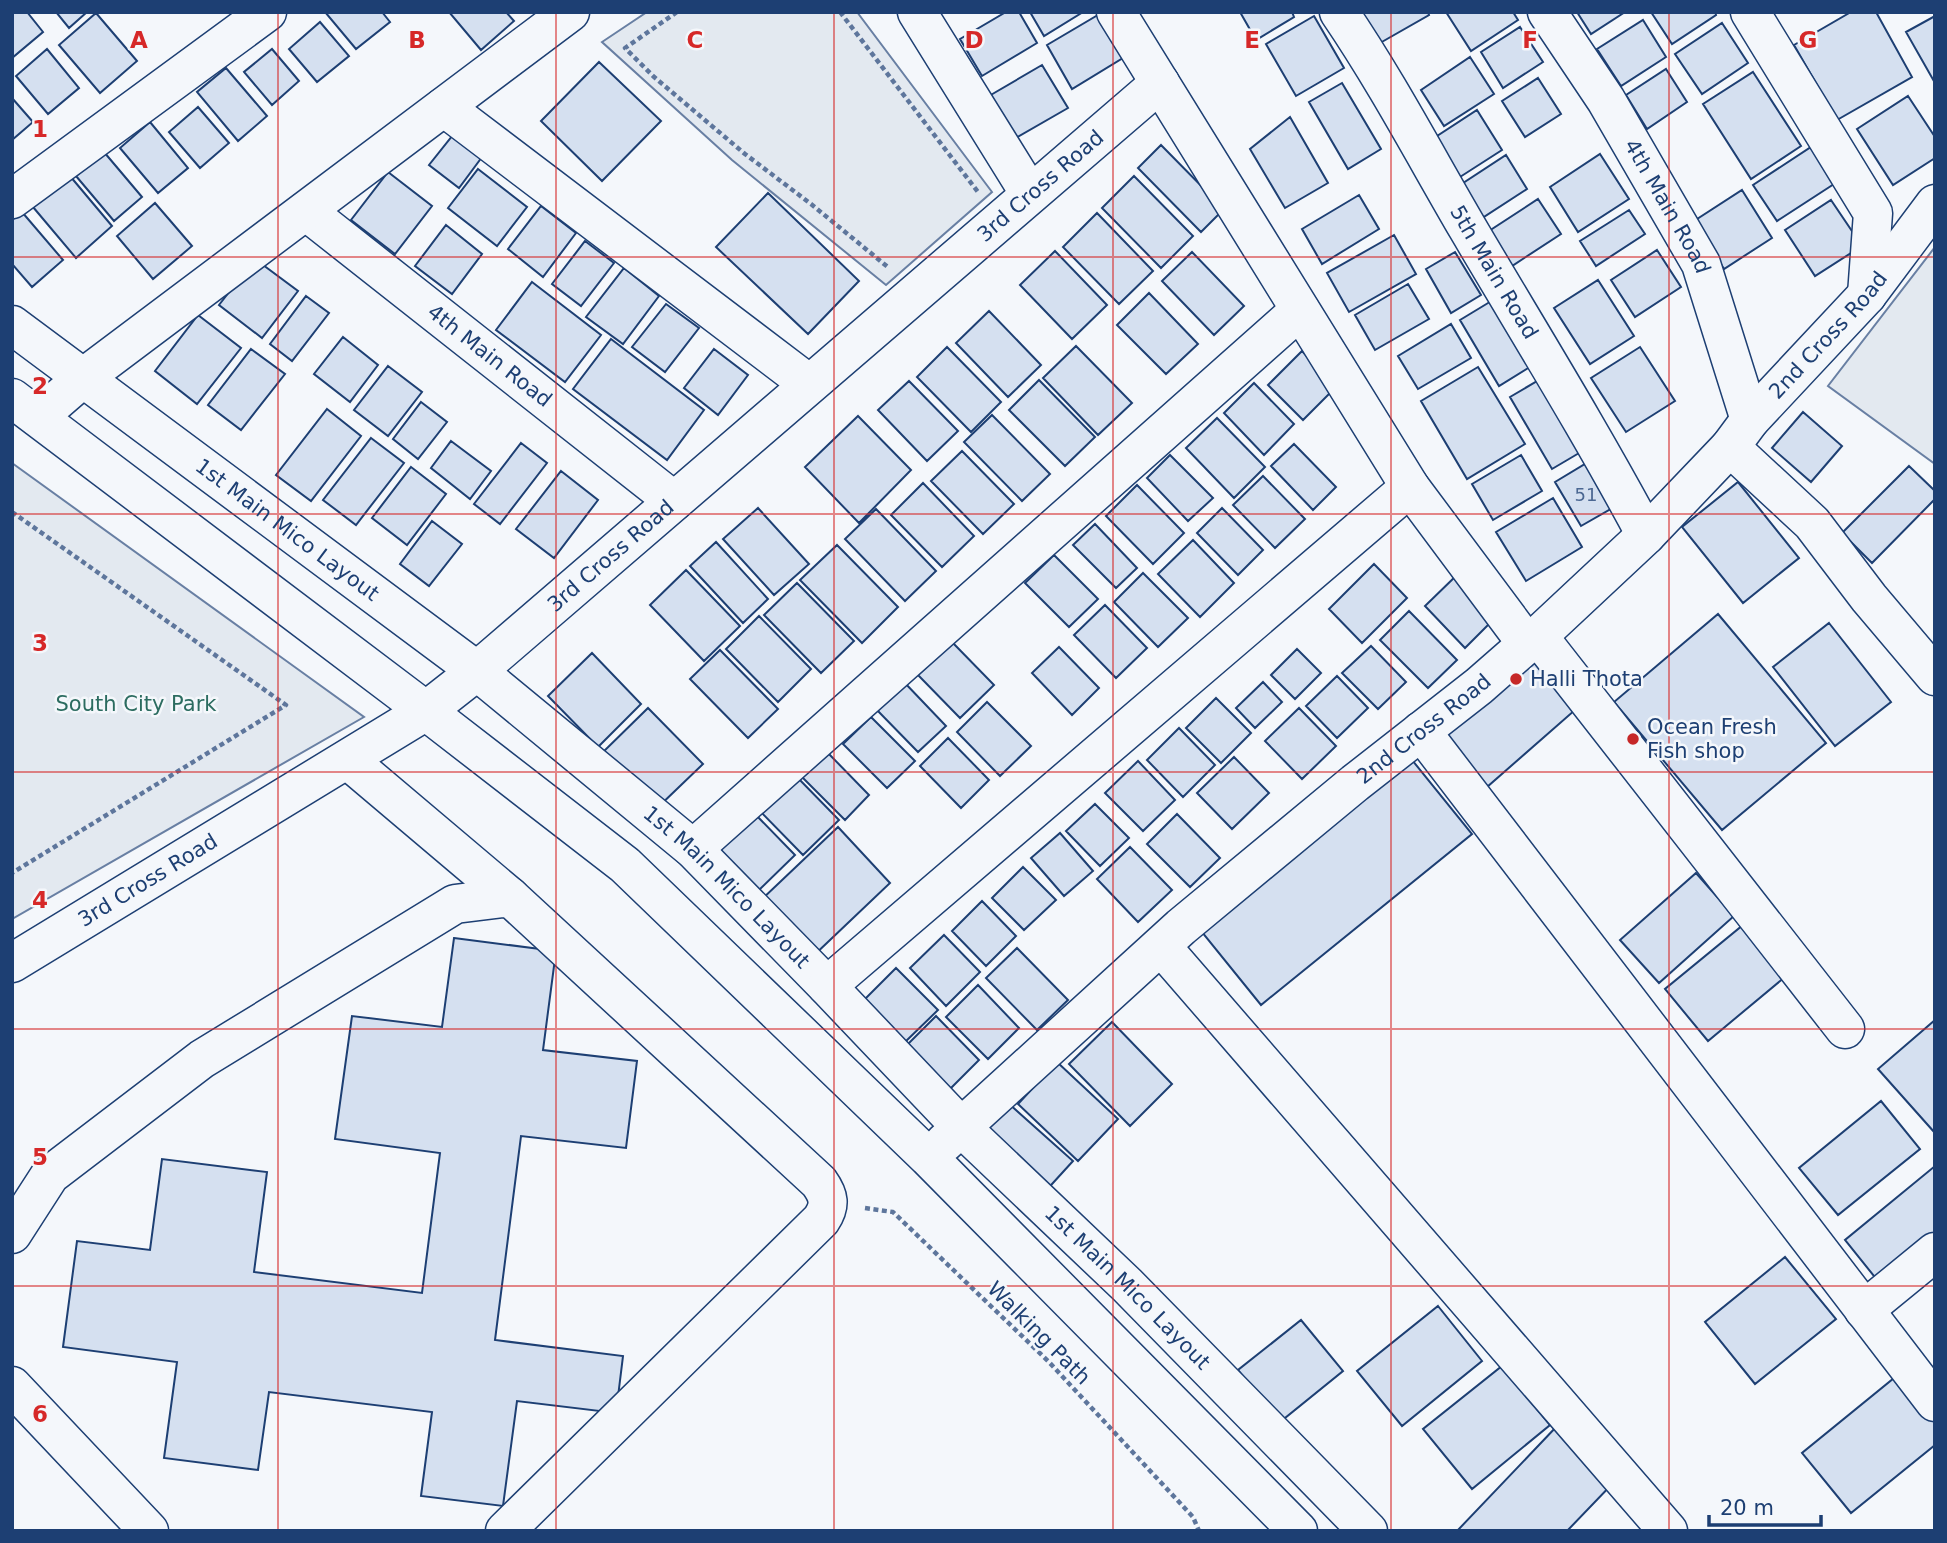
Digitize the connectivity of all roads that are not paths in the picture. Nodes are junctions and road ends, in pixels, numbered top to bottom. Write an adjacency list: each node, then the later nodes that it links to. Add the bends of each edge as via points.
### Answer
1 (267, 12): 11 (street)
2 (570, 12): 9 (street)
3 (917, 12): 10 (street)
4 (1116, 12): 8 (street)
5 (1339, 12): 23 (street, 5th Main Road)
6 (1547, 12): 20 (street, 4th Main Road, via 1606,100 1701,264)
7 (1750, 12): 14 (street, via 1873,213)
8 (1160, 83): 10 (street, 3rd Cross Road); 15 (street)
9 (444, 107): 13 (street); 18 (street)
10 (1030, 194): 18 (street, 3rd Cross Road)
11 (12, 199)
12 (1935, 204): 14 (street, 2nd Cross Road)
13 (306, 211): 17 (street); 22 (street, 4th Main Road)
14 (1867, 295): 20 (street, 2nd Cross Road)
15 (1300, 310): 21 (street); 30 (street)
16 (12, 325): 17 (street, 1st Main Mico Layout)
17 (83, 377): 19 (street); 25 (street, 1st Main Mico Layout)
18 (809, 384): 22 (street, 3rd Cross Road)
19 (25, 408): 27 (street)
20 (1740, 433): 23 (street, 2nd Cross Road); 26 (street)
21 (1410, 487): 24 (street); 34 (street)
22 (674, 501): 25 (street, 3rd Cross Road)
23 (1646, 535): 24 (street, 2nd Cross Road)
24 (1532, 640): 28 (street, 2nd Cross Road); 35 (street)
25 (477, 670): 27 (street, 3rd Cross Road); 30 (street, 1st Main Mico Layout)
26 (1935, 676)
27 (426, 711): 29 (street, 3rd Cross Road); 37 (street, via 625,865)
28 (1421, 731): 32 (street, 2nd Cross Road); 40 (street)
29 (348, 760): 31 (street); 33 (street, 3rd Cross Road)
30 (693, 849): 34 (street, 1st Main Mico Layout)
31 (510, 897): 38 (street, via 456,904 202,1059 50,1175); 44 (street, via 819,1182 829,1202 821,1220)
32 (1161, 946): 36 (street, 2nd Cross Road); 47 (street)
33 (12, 963)
34 (827, 986): 36 (street, 1st Main Mico Layout)
35 (1845, 1029)
36 (962, 1128): 37 (street, 2nd Cross Road); 46 (street, 1st Main Mico Layout, via 1127,1285)
37 (928, 1157): 45 (street)
38 (12, 1234)
39 (1935, 1252): 40 (street)
40 (1864, 1310): 42 (street)
41 (12, 1386): 43 (street)
42 (1935, 1402)
43 (149, 1531)
44 (505, 1531)
45 (1298, 1531)
46 (1368, 1531)
47 (1668, 1531)

